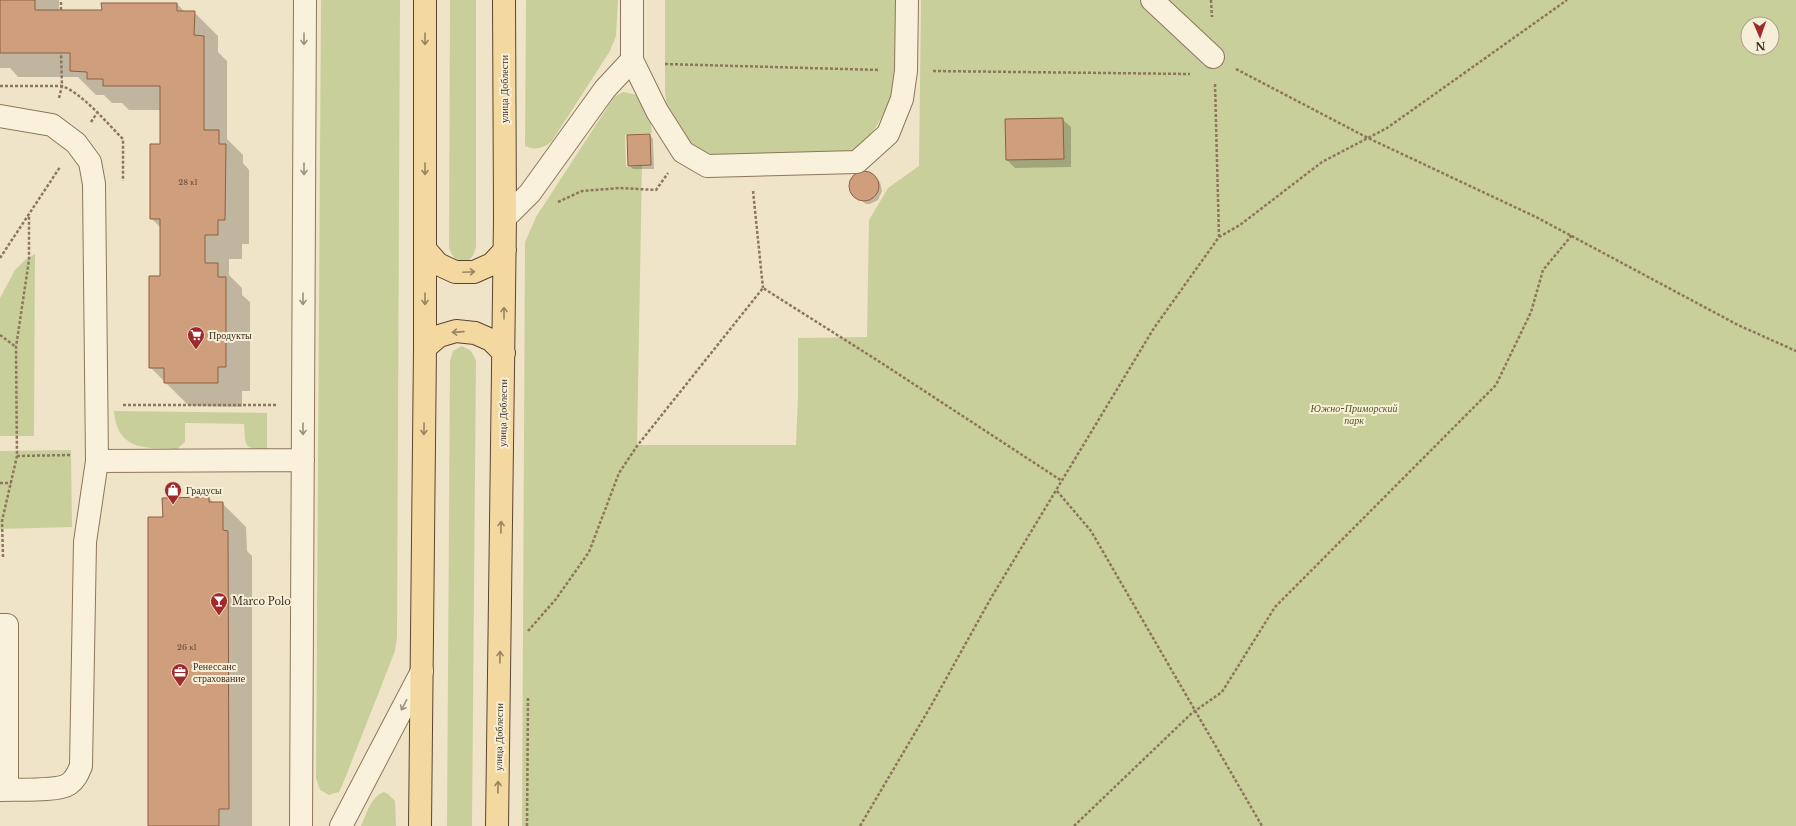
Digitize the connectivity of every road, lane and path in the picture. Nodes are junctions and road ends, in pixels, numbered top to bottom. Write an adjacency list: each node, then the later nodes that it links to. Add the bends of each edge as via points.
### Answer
1 (61, 0): 9 (path)
2 (304, 0): 39 (street, one-way to 39)
3 (425, 0): 26 (main road, one-way to 26)
4 (504, 0): 23 (main road, улица Доблести)
5 (632, 0): 12 (street)
6 (907, 0): 13 (street)
7 (1152, 0): 11 (street)
8 (1567, 0): 17 (path, via 1387,128)
9 (61, 10)
10 (61, 53): 16 (path, via 62,86)
11 (1213, 57): 17 (path); 25 (path)
12 (632, 60): 13 (path, via 664,64); 18 (street, via 657,111); 23 (street, via 605,89 530,193)
13 (906, 71): 14 (path); 20 (street, via 902,99 888,134 856,162)
14 (1191, 74)
15 (0, 116): 16 (street)
16 (52, 125): 35 (street, via 76,143 90,162 94,184)
17 (1368, 138): 24 (path); 25 (path, via 1322,162 1240,225)
18 (683, 152): 20 (street, via 707,166); 21 (path, via 656,190 620,188 582,191)
19 (64, 162): 22 (path)
20 (750, 165): 29 (path)
21 (552, 205)
22 (29, 214): 28 (path); 31 (path, via 29,260)
23 (505, 218): 27 (main road, улица Доблести)
24 (1572, 235): 33 (path, via 1738,324); 49 (path, via 1543,270 1531,312 1496,385 1275,607 1222,692)
25 (1219, 237): 41 (path, via 1154,328)
26 (425, 249): 27 (main road, one-way to 27, via 438,264 455,272 474,272 492,264); 32 (main road, one-way to 32)
27 (504, 250): 34 (main road, улица Доблести, one-way to 27)
28 (0, 258)
29 (763, 288): 41 (path); 47 (path, via 637,446 616,479 590,552 556,599)
30 (0, 335): 31 (path)
31 (16, 347): 38 (path)
32 (425, 348): 34 (main road, one-way to 32, via 491,340 475,333 456,331 439,336); 48 (main road, one-way to 48)
33 (1796, 351)
34 (504, 353): 54 (main road, улица Доблести, one-way to 34)
35 (96, 404): 36 (path); 40 (street)
36 (276, 405)
37 (72, 455): 38 (path)
38 (17, 456): 42 (path)
39 (303, 460): 40 (street); 51 (street)
40 (97, 461): 50 (street, via 85,542 81,766 77,776 68,784 57,788)
41 (1062, 481): 44 (path)
42 (11, 483): 43 (path); 45 (path, via 2,521)
43 (0, 484)
44 (1057, 491): 49 (path, via 1091,531); 55 (path, via 991,598)
45 (3, 557)
46 (0, 625): 50 (street, via 7,625)
47 (528, 631)
48 (422, 671): 52 (street, one-way to 52); 53 (main road)
49 (1195, 711): 56 (path); 57 (path)
50 (3, 790)
51 (300, 826)
52 (341, 826)
53 (420, 826)
54 (497, 826)
55 (860, 826)
56 (1074, 826)
57 (1262, 826)

